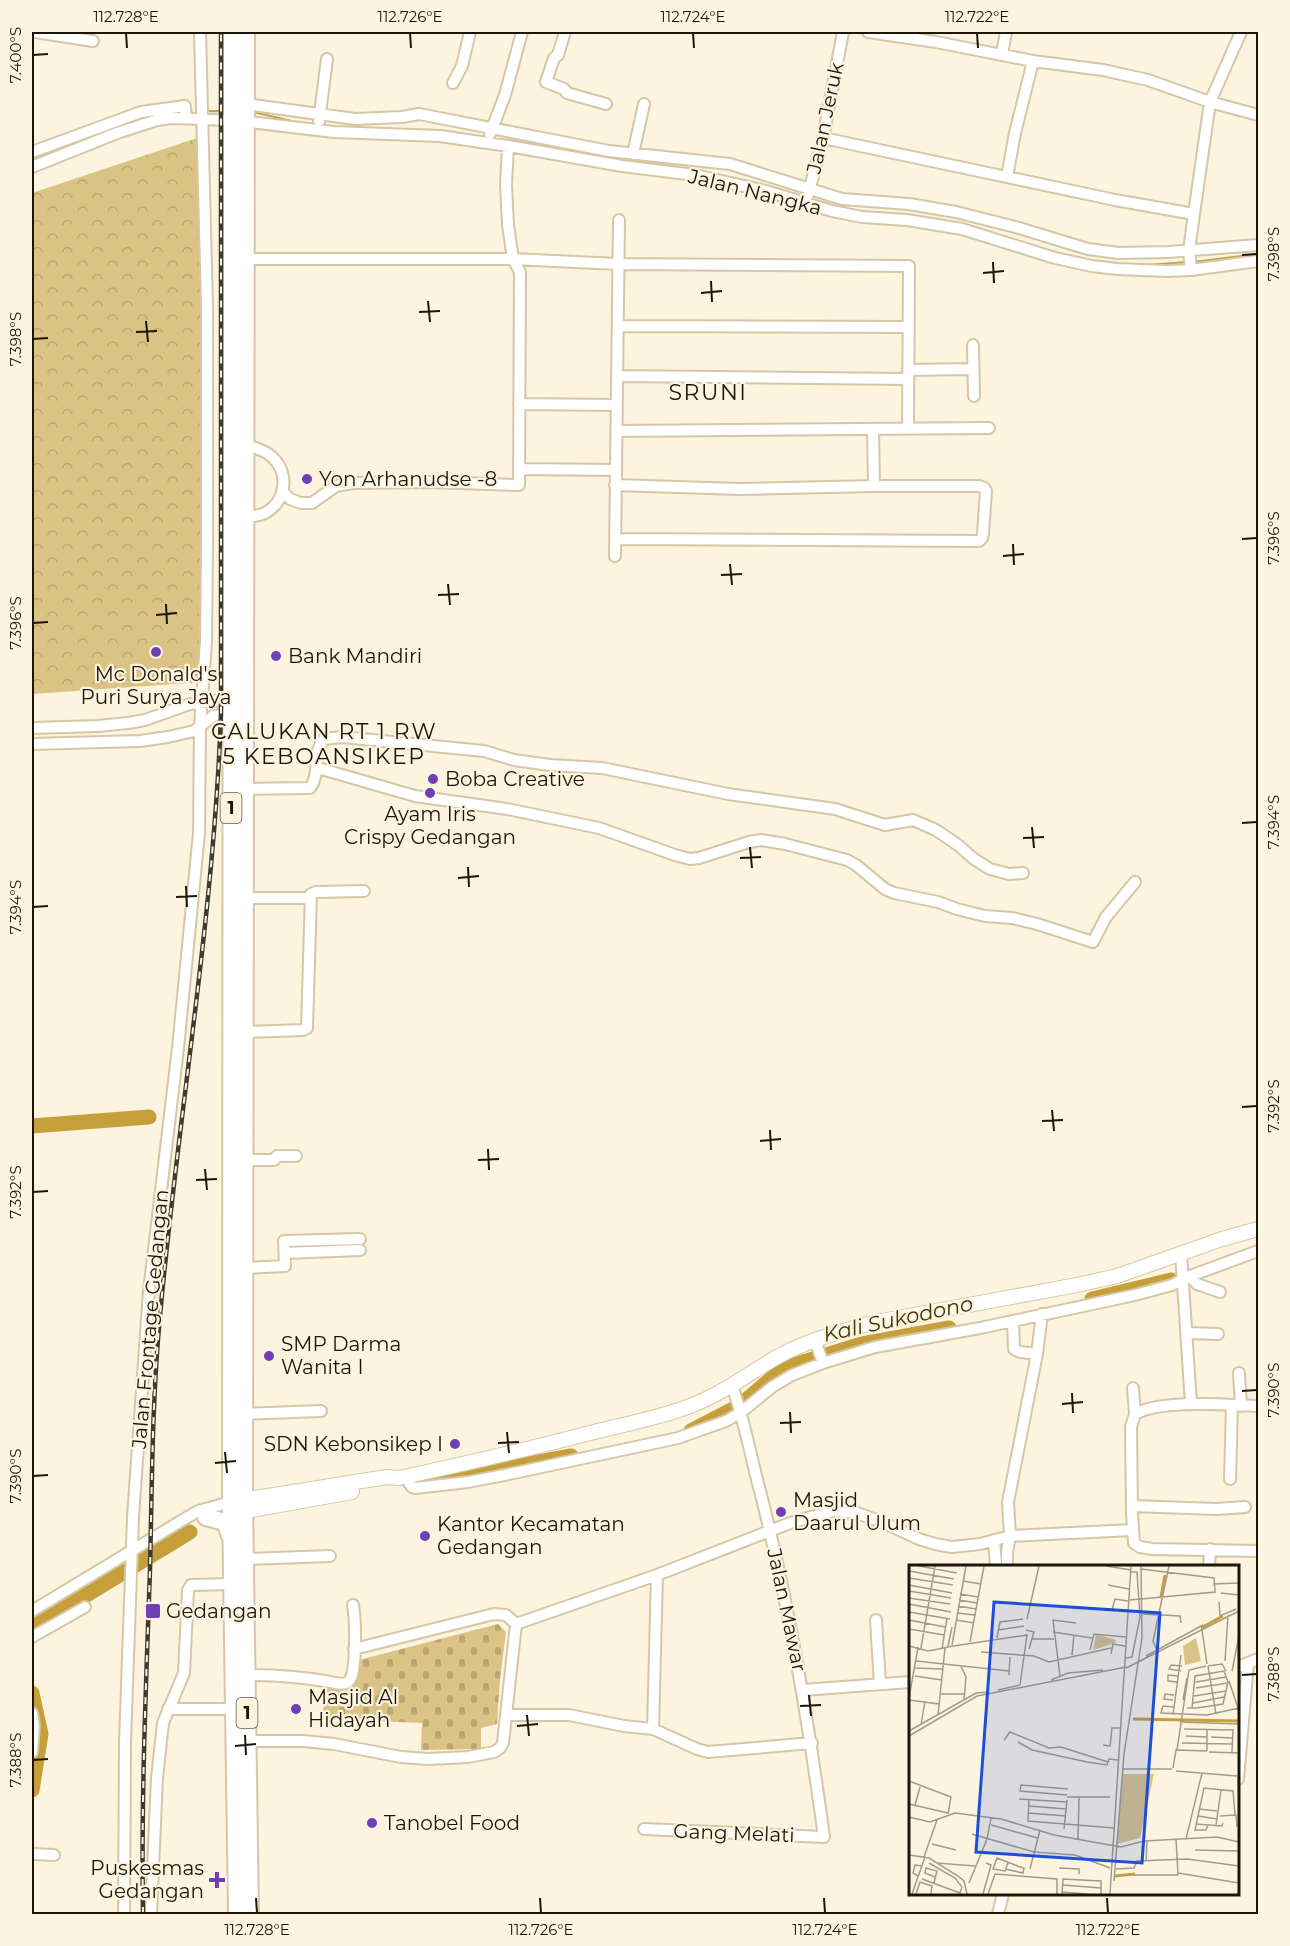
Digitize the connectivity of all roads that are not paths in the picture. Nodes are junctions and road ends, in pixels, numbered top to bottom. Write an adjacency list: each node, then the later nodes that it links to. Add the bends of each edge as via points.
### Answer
1 (35, 32): 13 (street)
2 (200, 32): 21 (street, Jalan Frontage Gedangan)
3 (232, 32): 22 (highway, 1)
4 (246, 32): 22 (highway, 1)
5 (470, 32): 17 (street, via 462,66)
6 (522, 32): 26 (street)
7 (565, 32): 19 (street, via 546,82 567,93)
8 (843, 32): 27 (street, Jalan Jeruk)
9 (868, 32): 12 (street)
10 (1006, 32): 14 (street)
11 (1241, 32): 18 (street)
12 (937, 37): 14 (street)
13 (93, 41)
14 (1002, 54): 16 (street)
15 (327, 59): 25 (street)
16 (1033, 61): 18 (street, via 1148,80); 33 (street)
17 (453, 82)
18 (1210, 102): 24 (street); 37 (street)
19 (606, 104)
20 (644, 104): 30 (street)
21 (203, 113): 22 (street); 23 (street); 70 (street, Jalan Frontage Gedangan, via 207,547)
22 (240, 113): 25 (street, Jalan Nangka); 25 (street); 43 (highway, 1)
23 (186, 114): 29 (street, via 165,107 141,112); 31 (street, via 146,122)
24 (1258, 115)
25 (318, 123): 26 (street, Jalan Nangka, via 440,136); 26 (street, via 419,114)
26 (490, 136): 28 (street, Jalan Nangka); 30 (street)
27 (823, 138): 33 (street); 34 (street, Jalan Jeruk)
28 (508, 146): 32 (street, Jalan Nangka, via 622,166); 44 (street, via 508,225)
29 (32, 152)
30 (633, 154): 32 (street, via 722,163)
31 (32, 167)
32 (742, 177): 34 (street); 34 (street, Jalan Nangka, via 766,191)
33 (1007, 177): 37 (street)
34 (808, 197): 35 (street); 38 (street, Jalan Nangka, via 862,216)
35 (894, 204): 36 (street); 38 (street)
36 (909, 206): 40 (street); 41 (street, via 956,212)
37 (1194, 214): 45 (street)
38 (893, 218): 40 (street, Jalan Nangka)
39 (619, 220): 47 (street)
40 (907, 220): 41 (street, Jalan Nangka)
41 (1016, 236): 45 (street, via 1088,249); 45 (street, Jalan Nangka, via 1055,258 1092,266 1117,269)
42 (1258, 245): 45 (street, via 1241,245)
43 (239, 259): 44 (street); 61 (highway, 1); 71 (highway, 1)
44 (513, 259): 47 (street); 55 (street, via 520,272)
45 (1190, 259): 46 (street, Jalan Nangka)
46 (1258, 261)
47 (618, 264): 48 (street); 49 (street, via 909,266)
48 (618, 326): 49 (street); 53 (street)
49 (909, 327): 52 (street)
50 (973, 345): 51 (street)
51 (973, 369): 52 (street); 54 (street)
52 (908, 374): 53 (street); 59 (street)
53 (617, 376): 56 (street)
54 (974, 396)
55 (519, 404): 56 (street); 62 (street)
56 (616, 405): 60 (street)
57 (989, 428): 59 (street)
58 (873, 429): 59 (street); 60 (street); 65 (street)
59 (908, 429)
60 (616, 431): 63 (street)
61 (246, 445): 66 (street, via 274,459 283,474); 67 (highway, 1)
62 (520, 469): 63 (street); 66 (street, via 519,485 353,483 336,486 312,503 290,499)
63 (616, 470): 64 (street)
64 (615, 485): 65 (street, via 740,489); 68 (street)
65 (874, 486): 68 (street, via 984,488 982,538)
66 (283, 492): 67 (street, via 263,514)
67 (246, 517): 71 (highway, 1)
68 (615, 539): 69 (street)
69 (615, 556)
70 (202, 702): 71 (street); 72 (street, Jalan Frontage Gedangan); 73 (street, via 128,723)
71 (238, 705): 72 (street); 76 (highway, 1); 112 (highway, 1)
72 (200, 725): 74 (street, via 185,734 140,741); 124 (street, Jalan Frontage Gedangan, via 200,833 149,1291)
73 (32, 728)
74 (32, 744)
75 (318, 768): 76 (street, via 310,788); 77 (street, via 318,746 324,739 342,737 484,751 550,765 602,768 728,794 835,809 885,825 913,820 936,830 990,869); 78 (street, via 415,796 599,828 690,859 761,840 785,844 847,860 894,893 985,916 1037,924 1093,942 1106,917)
76 (245, 789): 80 (highway, 1)
77 (1023, 873)
78 (1135, 882)
79 (364, 891): 81 (street, via 316,892)
80 (245, 898): 81 (street); 82 (highway, 1)
81 (310, 898): 82 (street, via 307,1028)
82 (245, 1032): 84 (highway, 1)
83 (296, 1156): 84 (street)
84 (245, 1160): 89 (highway, 1)
85 (1258, 1229): 88 (main road, via 1222,1239)
86 (360, 1245): 89 (street, via 284,1241 285,1266)
87 (1258, 1251): 90 (street)
88 (1181, 1258): 90 (street); 96 (main road, via 1091,1282 871,1323)
89 (244, 1268): 107 (highway, 1)
90 (1185, 1278): 91 (street); 92 (street, via 1135,1295); 94 (street)
91 (1220, 1292)
92 (1042, 1314): 93 (street); 97 (street)
93 (1013, 1321): 97 (street, via 1014,1349); 98 (street, via 875,1347)
94 (1186, 1333): 95 (street); 102 (street)
95 (1218, 1334)
96 (816, 1343): 98 (street); 101 (main road, via 778,1357)
97 (1037, 1354): 118 (street)
98 (823, 1362): 106 (street, via 792,1375)
99 (1239, 1373): 103 (street)
100 (1133, 1388): 108 (street)
101 (733, 1390): 106 (street, Jalan Mawar); 109 (main road, via 649,1418)
102 (1191, 1404): 103 (street); 108 (street)
103 (1236, 1406): 104 (street); 110 (street)
104 (1258, 1406)
105 (321, 1411): 107 (street)
106 (739, 1411): 109 (street, via 716,1425 678,1438 468,1482 415,1488); 116 (street, Jalan Mawar)
107 (244, 1414): 112 (highway, 1)
108 (1135, 1414): 111 (street, via 1131,1427)
109 (402, 1477): 112 (main road, via 387,1486)
110 (1230, 1479)
111 (1132, 1506): 113 (street); 117 (street)
112 (237, 1507): 114 (street); 115 (street, via 208,1507); 119 (highway, 1); 123 (highway, 1)
113 (1245, 1507)
114 (206, 1517): 115 (street); 119 (highway, via 225,1522)
115 (181, 1521): 124 (street)
116 (770, 1530): 118 (street, via 844,1510 935,1544 980,1544); 128 (street); 141 (street, Jalan Mawar)
117 (1132, 1530): 118 (street); 120 (street, via 1133,1541 1140,1547)
118 (1004, 1537): 125 (street); 126 (street)
119 (231, 1543): 129 (highway, 1)
120 (1210, 1549): 121 (street); 127 (street)
121 (1258, 1551)
122 (330, 1556): 123 (street)
123 (245, 1559): 138 (highway, 1)
124 (131, 1561): 132 (street); 157 (street, Jalan Frontage Gedangan)
125 (996, 1565)
126 (1007, 1565)
127 (1209, 1565)
128 (657, 1575): 134 (street); 146 (street)
129 (232, 1584): 142 (street, via 189,1587 184,1673); 143 (highway, 1)
130 (353, 1605): 136 (street)
131 (85, 1608): 135 (street)
132 (32, 1611)
133 (876, 1620): 140 (street)
134 (516, 1624): 136 (street, via 506,1615 494,1614); 145 (street)
135 (32, 1637)
136 (354, 1649): 138 (street, via 352,1677 347,1683)
137 (1248, 1666): 147 (street)
138 (246, 1675): 148 (highway, 1)
139 (909, 1682): 140 (street)
140 (880, 1684): 141 (street)
141 (803, 1690): 149 (street, Jalan Mawar)
142 (168, 1709): 143 (street); 158 (street, via 157,1778)
143 (234, 1709): 159 (highway, 1)
144 (32, 1713): 150 (street)
145 (507, 1715): 146 (street, via 569,1715); 148 (street, via 500,1748 468,1756 428,1759 303,1741)
146 (653, 1729): 149 (street, via 708,1752)
147 (1240, 1729): 151 (street)
148 (247, 1741): 160 (highway, 1)
149 (812, 1743): 153 (street, Jalan Mawar)
150 (32, 1752)
151 (1239, 1754)
152 (644, 1829): 153 (street, Gang Melati)
153 (824, 1837)
154 (32, 1854): 155 (street)
155 (54, 1855)
156 (1003, 1895): 161 (street)
157 (124, 1914)
158 (151, 1914)
159 (237, 1914)
160 (250, 1914)
161 (998, 1914)

